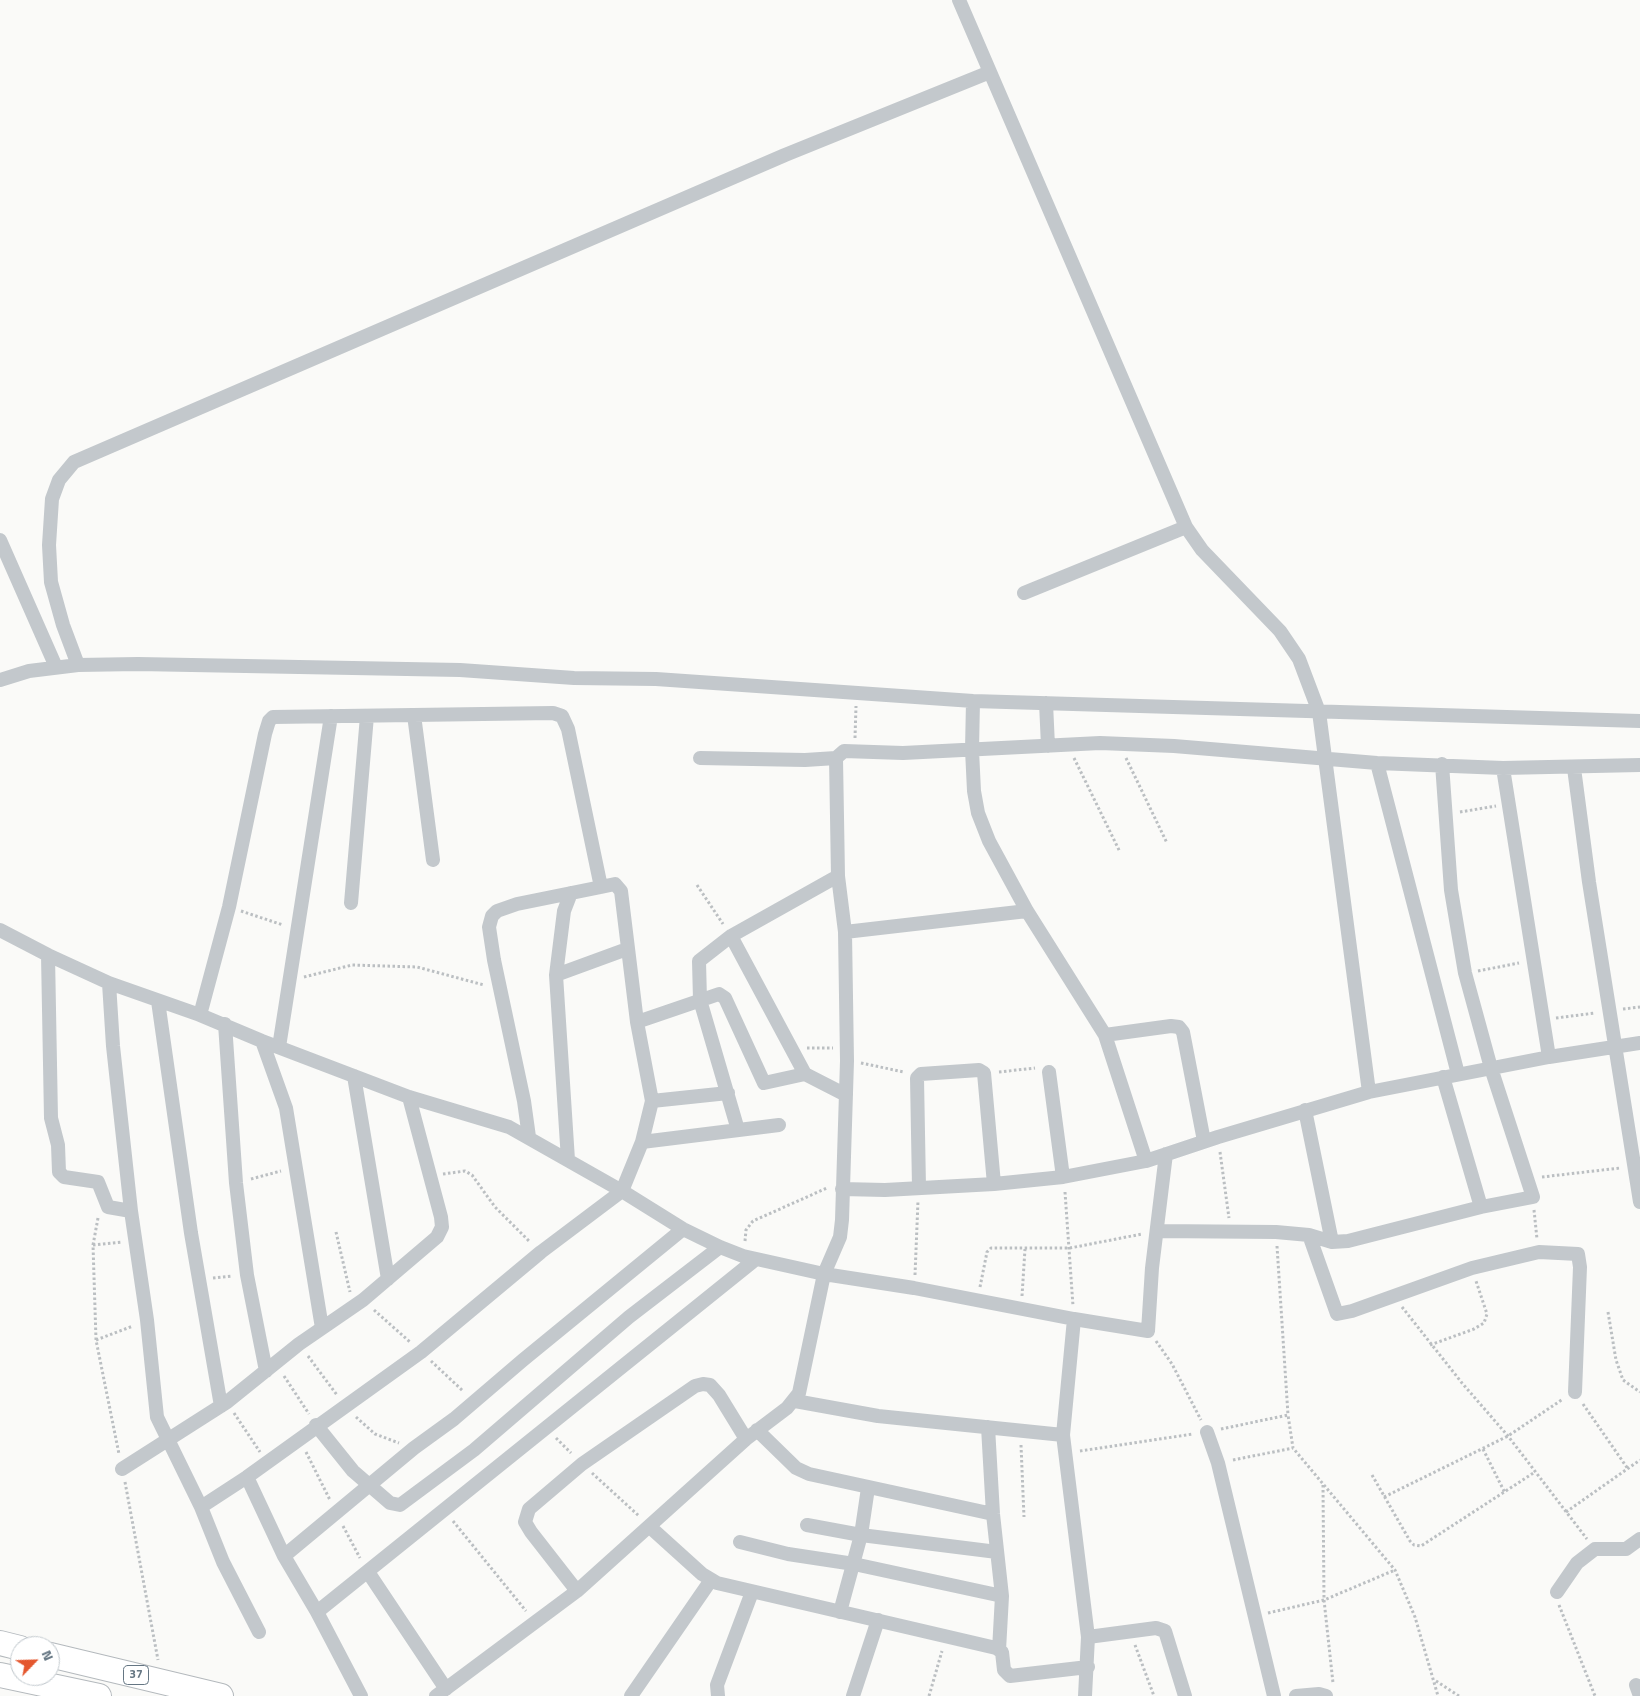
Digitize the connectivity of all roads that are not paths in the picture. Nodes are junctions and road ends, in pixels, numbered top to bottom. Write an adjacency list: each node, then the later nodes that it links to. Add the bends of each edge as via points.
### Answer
1 (959, 0): 2 (street)
2 (990, 72): 3 (street); 6 (street, via 786,155 74,462 59,480 52,499 48,545 51,582)
3 (1186, 527): 5 (street); 11 (street, via 1202,550 1280,632 1299,659)
4 (0, 540): 7 (street)
5 (1024, 593)
6 (78, 665): 7 (street); 9 (street, via 460,670 857,691)
7 (56, 667): 8 (street)
8 (0, 680)
9 (973, 701): 10 (street); 17 (street)
10 (1046, 703): 11 (street); 16 (street)
11 (1319, 712): 15 (street); 20 (street)
12 (414, 715): 14 (street); 26 (street); 28 (street, via 559,714 568,729)
13 (331, 716): 14 (street); 41 (street, via 276,716 269,721 229,907); 47 (street)
14 (367, 716): 30 (street)
15 (1640, 721)
16 (1048, 746): 17 (street); 20 (street, via 1174,746)
17 (972, 750): 19 (street, via 844,751); 31 (street, via 978,813 989,841)
18 (700, 758): 19 (street)
19 (836, 758): 27 (street)
20 (1325, 759): 21 (street); 56 (street)
21 (1377, 763): 22 (street); 53 (street)
22 (1442, 764): 24 (street); 50 (street, via 1452,890 1466,973)
23 (1640, 765): 25 (street)
24 (1503, 768): 25 (street); 49 (street)
25 (1574, 768): 48 (street)
26 (433, 860)
27 (838, 876): 33 (street); 34 (street)
28 (601, 887): 29 (street); 35 (street, via 615,884 621,890)
29 (571, 893): 37 (street, via 564,912); 64 (street, via 497,910 489,927)
30 (351, 903)
31 (1027, 911): 33 (street); 44 (street)
32 (0, 930): 36 (street)
33 (846, 932): 58 (street)
34 (732, 936): 39 (street, via 699,961); 52 (street)
35 (627, 949): 37 (street); 42 (street)
36 (48, 955): 38 (street); 77 (street, via 51,1118 58,1145 59,1172 64,1177 98,1182 108,1208)
37 (556, 975): 68 (street)
38 (109, 983): 40 (street); 77 (street)
39 (700, 1000): 42 (street); 52 (street, via 719,994 725,998 764,1083); 57 (street)
40 (158, 1001): 41 (street); 91 (street, via 191,1233)
41 (200, 1015): 43 (street)
42 (637, 1022): 60 (street)
43 (225, 1024): 45 (street); 88 (street, via 236,1183 247,1275)
44 (1105, 1035): 66 (street, via 1171,1026 1184,1032); 69 (street)
45 (262, 1041): 47 (street); 87 (street, via 284,1101)
46 (1640, 1043): 48 (street)
47 (279, 1047): 54 (street)
48 (1616, 1047): 49 (street); 75 (street)
49 (1549, 1057): 50 (street)
50 (1491, 1068): 53 (street); 76 (street, via 1532,1197)
51 (1049, 1072): 70 (street)
52 (805, 1074): 58 (street)
53 (1458, 1074): 55 (street)
54 (354, 1076): 59 (street); 85 (street)
55 (1443, 1077): 56 (street); 76 (street)
56 (1369, 1092): 61 (street)
57 (728, 1093): 60 (street); 63 (street)
58 (846, 1095): 72 (street)
59 (409, 1097): 64 (street, via 492,1121); 85 (street, via 442,1227 437,1237)
60 (652, 1101): 65 (street)
61 (1305, 1110): 66 (street); 81 (street)
62 (779, 1125): 63 (street)
63 (738, 1130): 65 (street)
64 (529, 1137): 68 (street)
65 (642, 1142): 74 (street)
66 (1204, 1142): 67 (street)
67 (1166, 1154): 69 (street); 79 (street)
68 (568, 1160): 74 (street)
69 (1146, 1161): 70 (street)
70 (1063, 1177): 71 (street)
71 (994, 1184): 73 (street); 73 (street, via 984,1073 978,1070 919,1076 916,1081)
72 (842, 1186): 73 (street); 84 (street, via 840,1237)
73 (919, 1187)
74 (622, 1191): 78 (street); 92 (street, via 541,1252 421,1352)
75 (1640, 1202)
76 (1480, 1207): 81 (street, via 1348,1241)
77 (131, 1211): 97 (street, via 157,1417)
78 (683, 1229): 82 (street); 101 (street)
79 (1157, 1231): 80 (street); 86 (street, via 1148,1331)
80 (1309, 1235): 81 (street); 89 (street, via 1337,1314 1472,1268 1539,1252 1572,1252 1580,1257)
81 (1332, 1242)
82 (720, 1247): 83 (street); 101 (street, via 630,1317 474,1450 404,1502 390,1503)
83 (750, 1258): 84 (street); 113 (street, via 548,1429 443,1509)
84 (824, 1274): 86 (street); 90 (street, via 803,1380)
85 (388, 1278): 87 (street)
86 (1074, 1319): 96 (street)
87 (322, 1328): 88 (street)
88 (271, 1367): 91 (street)
89 (1575, 1392)
90 (795, 1401): 93 (street, via 878,1416); 94 (street)
91 (224, 1404): 97 (street)
92 (316, 1425): 100 (street); 101 (street, via 353,1471)
93 (988, 1427): 96 (street); 104 (street)
94 (757, 1430): 98 (street); 102 (street, via 796,1468)
95 (1207, 1432): 138 (street, via 1218,1464)
96 (1063, 1435): 123 (street)
97 (168, 1438): 99 (street); 103 (street)
98 (746, 1439): 106 (street); 115 (street, via 720,1395 710,1385 695,1386 582,1464 529,1509 525,1522)
99 (122, 1469)
100 (247, 1477): 103 (street); 111 (street)
101 (370, 1485): 111 (street)
102 (868, 1488): 104 (street); 107 (street)
103 (201, 1507): 122 (street, via 223,1562)
104 (993, 1514): 110 (street)
105 (807, 1525): 107 (street)
106 (650, 1527): 114 (street); 115 (street)
107 (861, 1535): 110 (street); 112 (street)
108 (1640, 1539): 117 (street, via 1626,1549 1595,1549 1577,1563)
109 (740, 1542): 112 (street, via 788,1554)
110 (997, 1552): 118 (street)
111 (284, 1556): 119 (street)
112 (854, 1564): 118 (street); 120 (street)
113 (368, 1572): 119 (street); 129 (street)
114 (711, 1580): 116 (street); 133 (street)
115 (577, 1591): 129 (street)
116 (752, 1592): 120 (street); 134 (street, via 717,1685)
117 (1557, 1592)
118 (1002, 1596): 124 (street)
119 (317, 1612): 132 (street)
120 (840, 1612): 121 (street)
121 (878, 1620): 124 (street); 135 (street)
122 (259, 1632)
123 (1088, 1637): 126 (street); 137 (street, via 1130,1630 1156,1628 1165,1631)
124 (999, 1650): 126 (street, via 1004,1670 1010,1676)
125 (60, 1657): 131 (highway, 37)
126 (1088, 1667): 136 (street)
127 (0, 1674): 130 (highway)
128 (1330, 1691): 139 (street)
129 (441, 1693)
130 (99, 1696)
131 (221, 1696)
132 (361, 1696)
133 (631, 1696)
134 (718, 1696)
135 (853, 1696)
136 (1085, 1696)
137 (1185, 1696)
138 (1274, 1696)
139 (1296, 1696)

